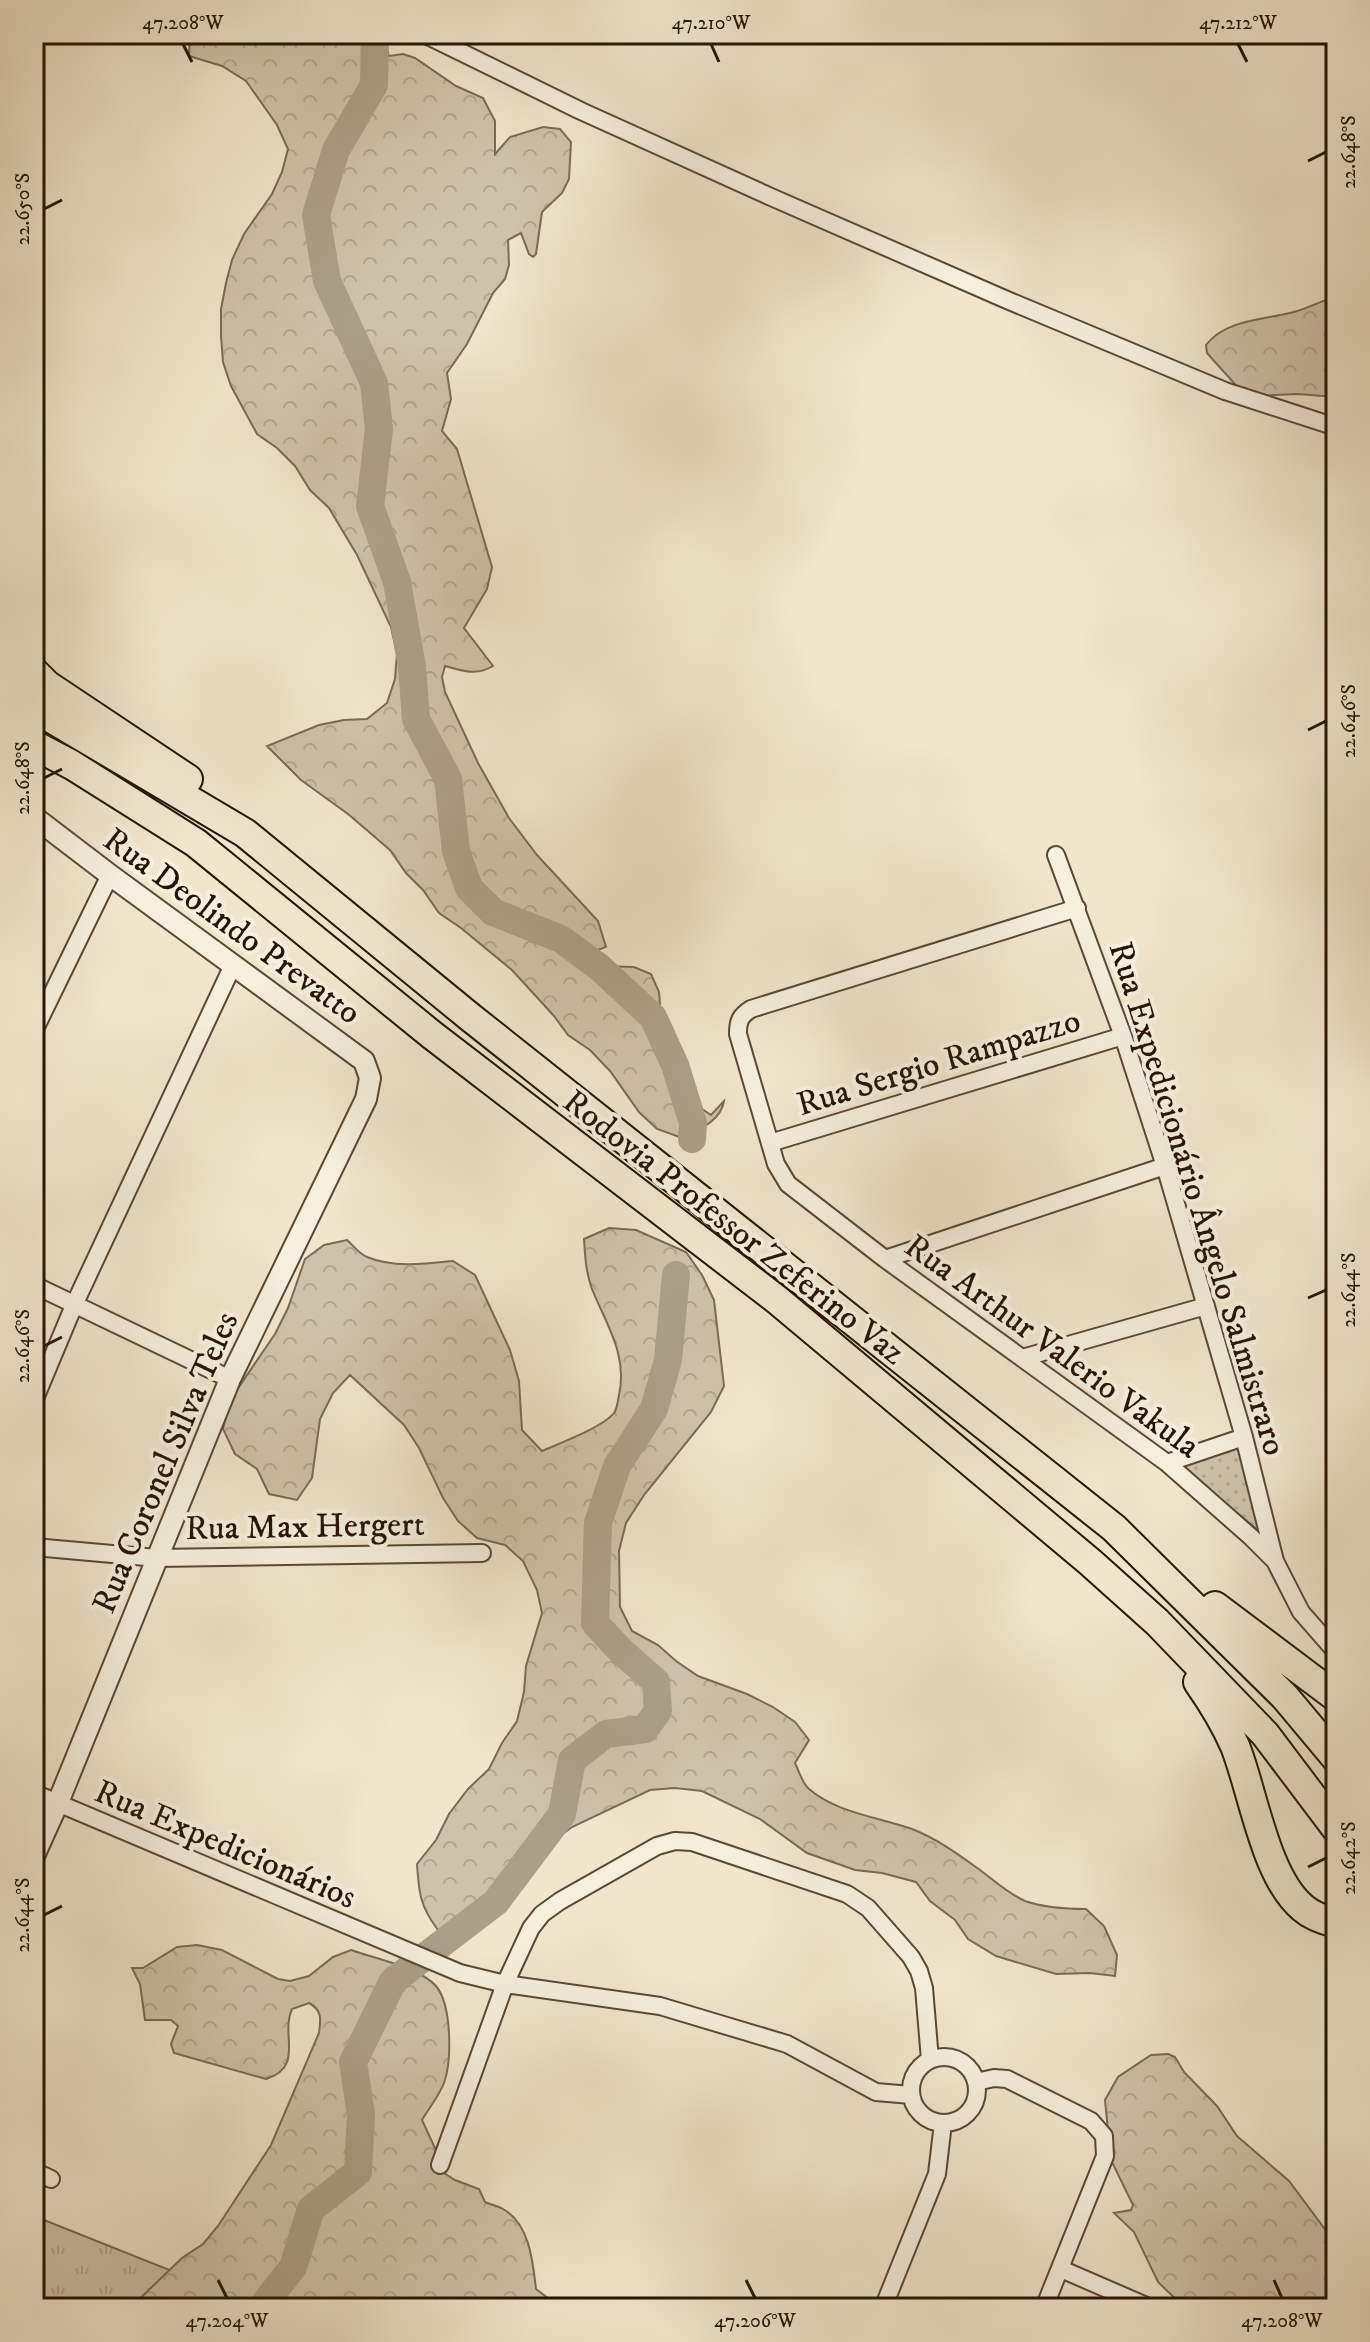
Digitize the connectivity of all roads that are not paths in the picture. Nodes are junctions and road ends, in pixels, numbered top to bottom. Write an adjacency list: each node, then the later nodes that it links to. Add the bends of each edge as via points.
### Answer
1 (424, 34): 2 (street, via 581,111 1007,300 1225,391)
2 (1336, 427)
3 (34, 672): 9 (highway, via 225,803)
4 (34, 708): 9 (highway, Rodovia Professor Zeferino Vaz)
5 (34, 745): 7 (highway, Rodovia Professor Zeferino Vaz)
6 (34, 755): 7 (highway)
7 (72, 765): 33 (highway, Rodovia Professor Zeferino Vaz, via 196,843 432,1035 776,1299)
8 (34, 817): 11 (street, Rua Deolindo Prevatto)
9 (245, 833): 28 (highway, Rodovia Professor Zeferino Vaz)
10 (1056, 855): 12 (street, Rua Expedicionário Ângelo Salmistraro)
11 (110, 875): 13 (street, Rua Deolindo Prevatto); 14 (street)
12 (1077, 908): 15 (street, Rua Expedicionário Ângelo Salmistraro); 17 (street, via 742,1015 738,1034)
13 (233, 965): 16 (street, Rua Deolindo Prevatto, via 364,1061 370,1078); 21 (street)
14 (34, 1031)
15 (1123, 1036): 17 (street, Rua Sergio Rampazzo); 18 (street, Rua Expedicionário Ângelo Salmistraro)
16 (366, 1099): 24 (street, Rua Coronel Silva Teles)
17 (770, 1143): 19 (street, Rua Arthur Valerio Vakula, via 788,1184)
18 (1165, 1166): 19 (street); 22 (street, Rua Expedicionário Ângelo Salmistraro)
19 (885, 1259): 23 (street, Rua Arthur Valerio Vakula)
20 (34, 1285): 21 (street)
21 (75, 1303): 24 (street); 25 (street)
22 (1206, 1306): 23 (street); 26 (street, Rua Expedicionário Ângelo Salmistraro)
23 (1022, 1358): 27 (street, Rua Arthur Valerio Vakula)
24 (230, 1379): 31 (street, Rua Coronel Silva Teles)
25 (34, 1401)
26 (1244, 1437): 27 (street); 32 (street, Rua Expedicionário Ângelo Salmistraro)
27 (1167, 1463): 32 (street, Rua Arthur Valerio Vakula)
28 (1114, 1528): 35 (highway); 36 (highway, Rodovia Professor Zeferino Vaz, via 1285,1697)
29 (34, 1547): 31 (street, Rua Max Hergert)
30 (482, 1553): 31 (street, Rua Max Hergert)
31 (157, 1558): 38 (street, Rua Coronel Silva Teles)
32 (1275, 1561): 34 (street, via 1301,1612)
33 (1157, 1622): 39 (highway, Rodovia Professor Zeferino Vaz, via 1265,1734); 41 (highway, via 1215,1705 1234,1744 1265,1846 1286,1887 1304,1910)
34 (1336, 1652)
35 (1336, 1697)
36 (1336, 1758)
37 (34, 1793): 38 (street, Rua Expedicionários)
38 (57, 1805): 40 (street, Rua Coronel Silva Teles); 42 (street, Rua Expedicionários, via 460,1973)
39 (1336, 1828)
40 (34, 1856)
41 (1336, 1923)
42 (505, 1984): 43 (street, via 542,1914 657,1846 692,1842 847,1894 868,1908 919,1971); 45 (street, Rua Expedicionários, via 660,2006 787,2044 876,2092); 47 (street)
43 (930, 2060): 44 (street, via 958,2060); 45 (street, via 919,2068)
44 (976, 2082): 46 (street, via 977,2097 970,2110); 50 (street, via 1007,2079 1091,2121 1104,2136 1105,2156)
45 (911, 2095): 46 (street, via 925,2118)
46 (943, 2123): 51 (street, via 937,2174)
47 (440, 2165)
48 (34, 2171): 49 (street)
49 (51, 2179)
50 (1061, 2269): 52 (street); 53 (street)
51 (883, 2308)
52 (1044, 2308)
53 (1151, 2308)

